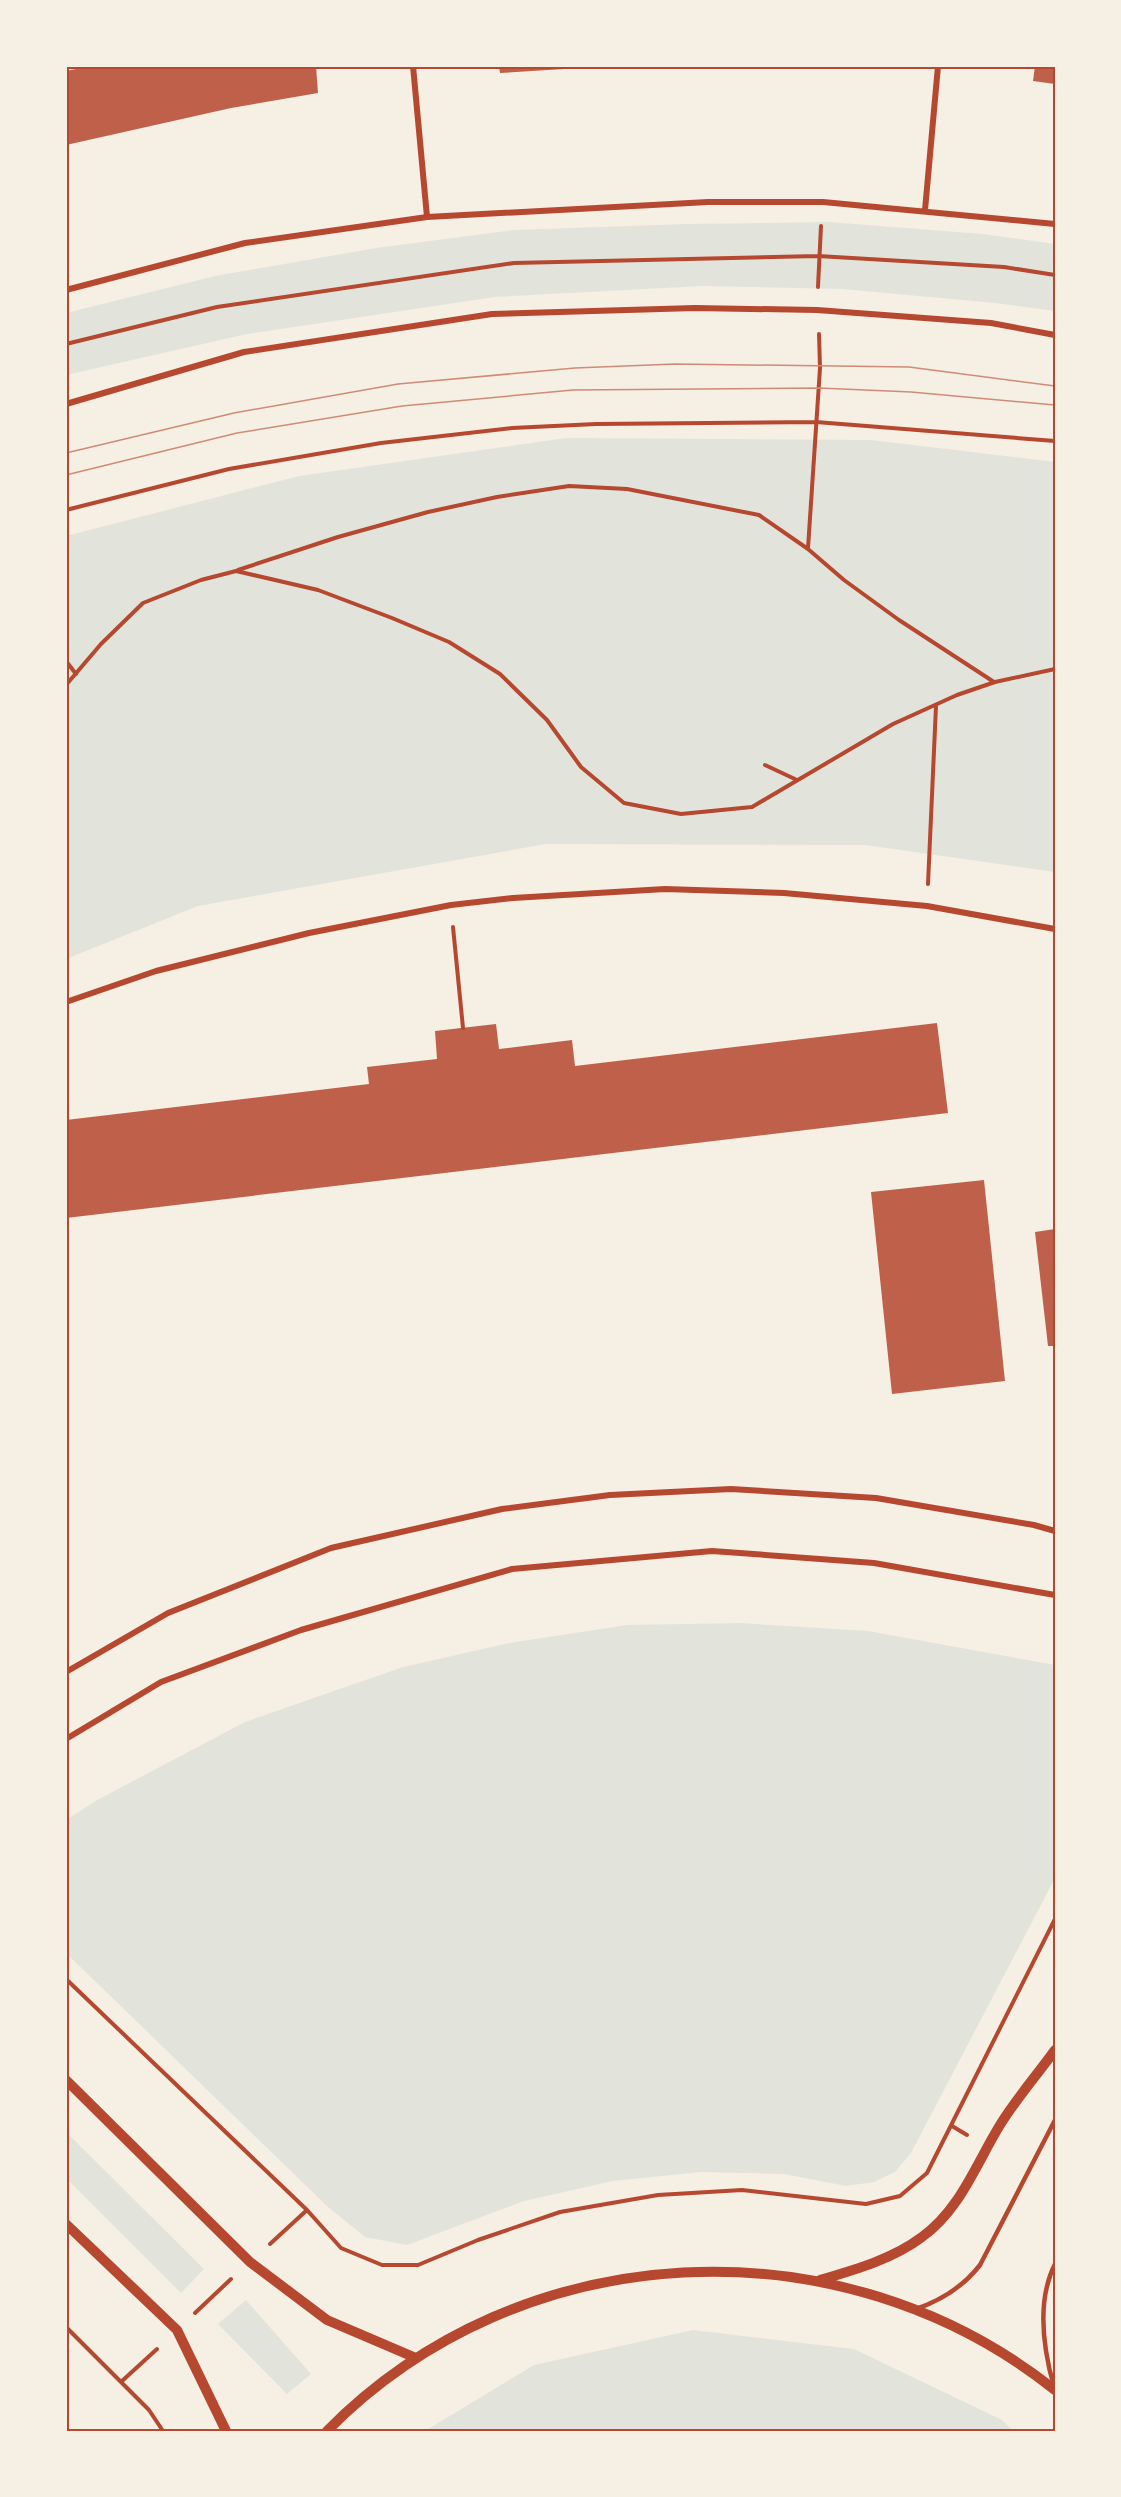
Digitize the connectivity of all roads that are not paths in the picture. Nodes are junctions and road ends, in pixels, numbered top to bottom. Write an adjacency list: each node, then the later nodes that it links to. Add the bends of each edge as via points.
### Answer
1 (413, 66): 4 (street)
2 (939, 66): 3 (street)
3 (925, 210): 4 (street, via 823,202 708,202); 5 (street)
4 (427, 217): 6 (street, via 245,243)
5 (1055, 224)
6 (66, 290)
7 (1055, 335): 8 (street, via 991,323 818,310 695,308 492,314 244,352)
8 (66, 404)
9 (1055, 929): 10 (street, via 927,906 784,893 665,889 513,898 451,905 309,933 156,971)
10 (66, 1002)
11 (1055, 1531): 13 (street, via 876,1498 731,1489 610,1495 502,1509 331,1548 168,1613)
12 (1055, 1595): 14 (street, via 874,1563 712,1551 512,1569 301,1630 161,1682)
13 (66, 1672)
14 (66, 1739)
15 (1055, 2050): 20 (street, via 1011,2108 965,2188 941,2221 921,2238 893,2253)
16 (66, 2080): 22 (street, via 250,2262 327,2320)
17 (1055, 2120): 21 (lane, via 975,2271 955,2291)
18 (66, 2224): 24 (street, via 177,2330)
19 (1055, 2264): 23 (lane, via 1043,2320 1044,2345)
20 (819, 2281): 21 (street); 22 (street, via 732,2271 666,2272 600,2282 536,2300 484,2321)
21 (915, 2309): 23 (street, via 993,2345)
22 (416, 2358): 25 (street, via 349,2408)
23 (1055, 2389)
24 (226, 2431)
25 (327, 2431)

